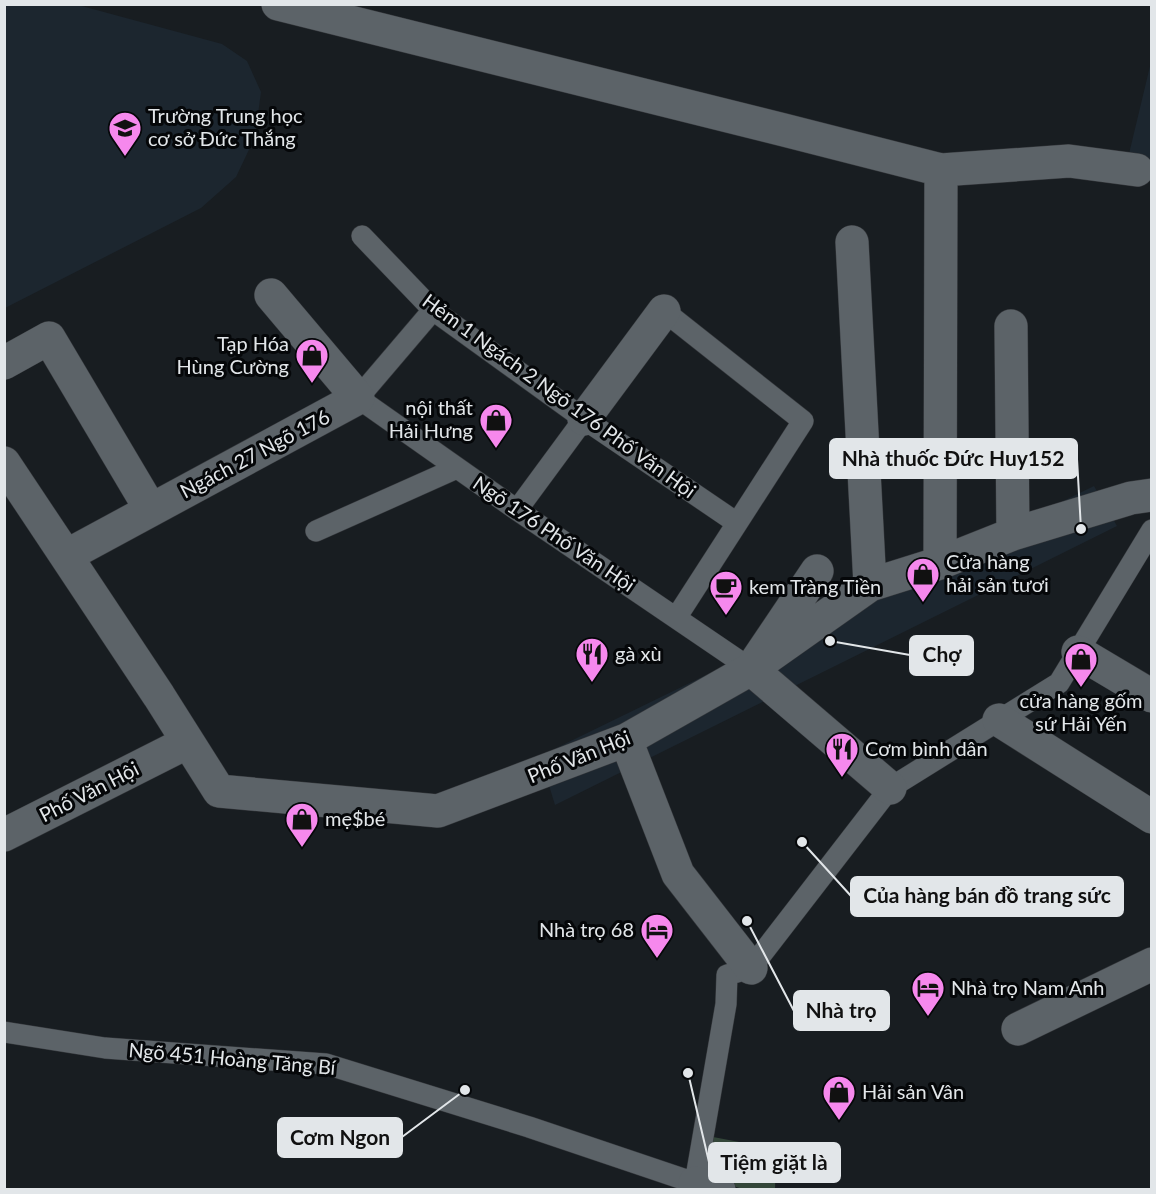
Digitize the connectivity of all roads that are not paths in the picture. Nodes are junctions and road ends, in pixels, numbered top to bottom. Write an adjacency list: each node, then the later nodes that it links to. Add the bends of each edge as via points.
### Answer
1 (278, 4): 2 (street)
2 (941, 170): 3 (street, via 1069,161); 23 (street)
3 (1137, 170)
4 (362, 236): 7 (lane, Hẻm 1 Ngách 2 Ngõ 176 Phố Văn Hội)
5 (852, 242): 25 (street)
6 (271, 295): 11 (street)
7 (433, 310): 11 (lane); 12 (lane, Hẻm 1 Ngách 2 Ngõ 176 Phố Văn Hội)
8 (664, 311): 12 (street); 18 (lane, via 803,421)
9 (1011, 326): 21 (street)
10 (4, 363): 16 (street, via 49,338)
11 (358, 398): 14 (lane, Ngõ 176 Phố Văn Hội); 16 (street, Ngách 27 Ngõ 176)
12 (584, 419): 17 (lane); 18 (lane, Hẻm 1 Ngách 2 Ngõ 176 Phố Văn Hội)
13 (4, 463): 22 (street)
14 (457, 468): 17 (lane, Ngõ 176 Phố Văn Hội); 20 (lane)
15 (1152, 495): 21 (street, Phố Văn Hội)
16 (151, 510): 22 (street, Ngách 27 Ngõ 176)
17 (517, 510): 26 (lane, Ngõ 176 Phố Văn Hội)
18 (737, 523): 26 (lane)
19 (1152, 530): 27 (lane)
20 (316, 531)
21 (1013, 534): 23 (street, Phố Văn Hội)
22 (66, 556): 32 (street)
23 (940, 563): 25 (street, Phố Văn Hội)
24 (817, 571): 28 (street)
25 (870, 585): 28 (street, Phố Văn Hội)
26 (676, 618): 28 (lane, Ngõ 176 Phố Văn Hội)
27 (1078, 651): 29 (street); 30 (lane, via 1059,683)
28 (752, 669): 31 (street, Phố Văn Hội); 33 (street)
29 (1152, 696)
30 (999, 720): 33 (lane); 34 (street)
31 (626, 740): 32 (street, Phố Văn Hội, via 438,811 219,791); 37 (street, via 678,874)
32 (188, 742): 35 (street, Phố Văn Hội)
33 (890, 788): 37 (lane)
34 (1152, 817)
35 (4, 835)
36 (1152, 964): 38 (street)
37 (751, 968): 40 (lane, via 727,975)
38 (1018, 1029)
39 (4, 1032): 40 (lane, Ngõ 451 Hoàng Tăng Bí, via 105,1048 327,1064)
40 (707, 1186)

